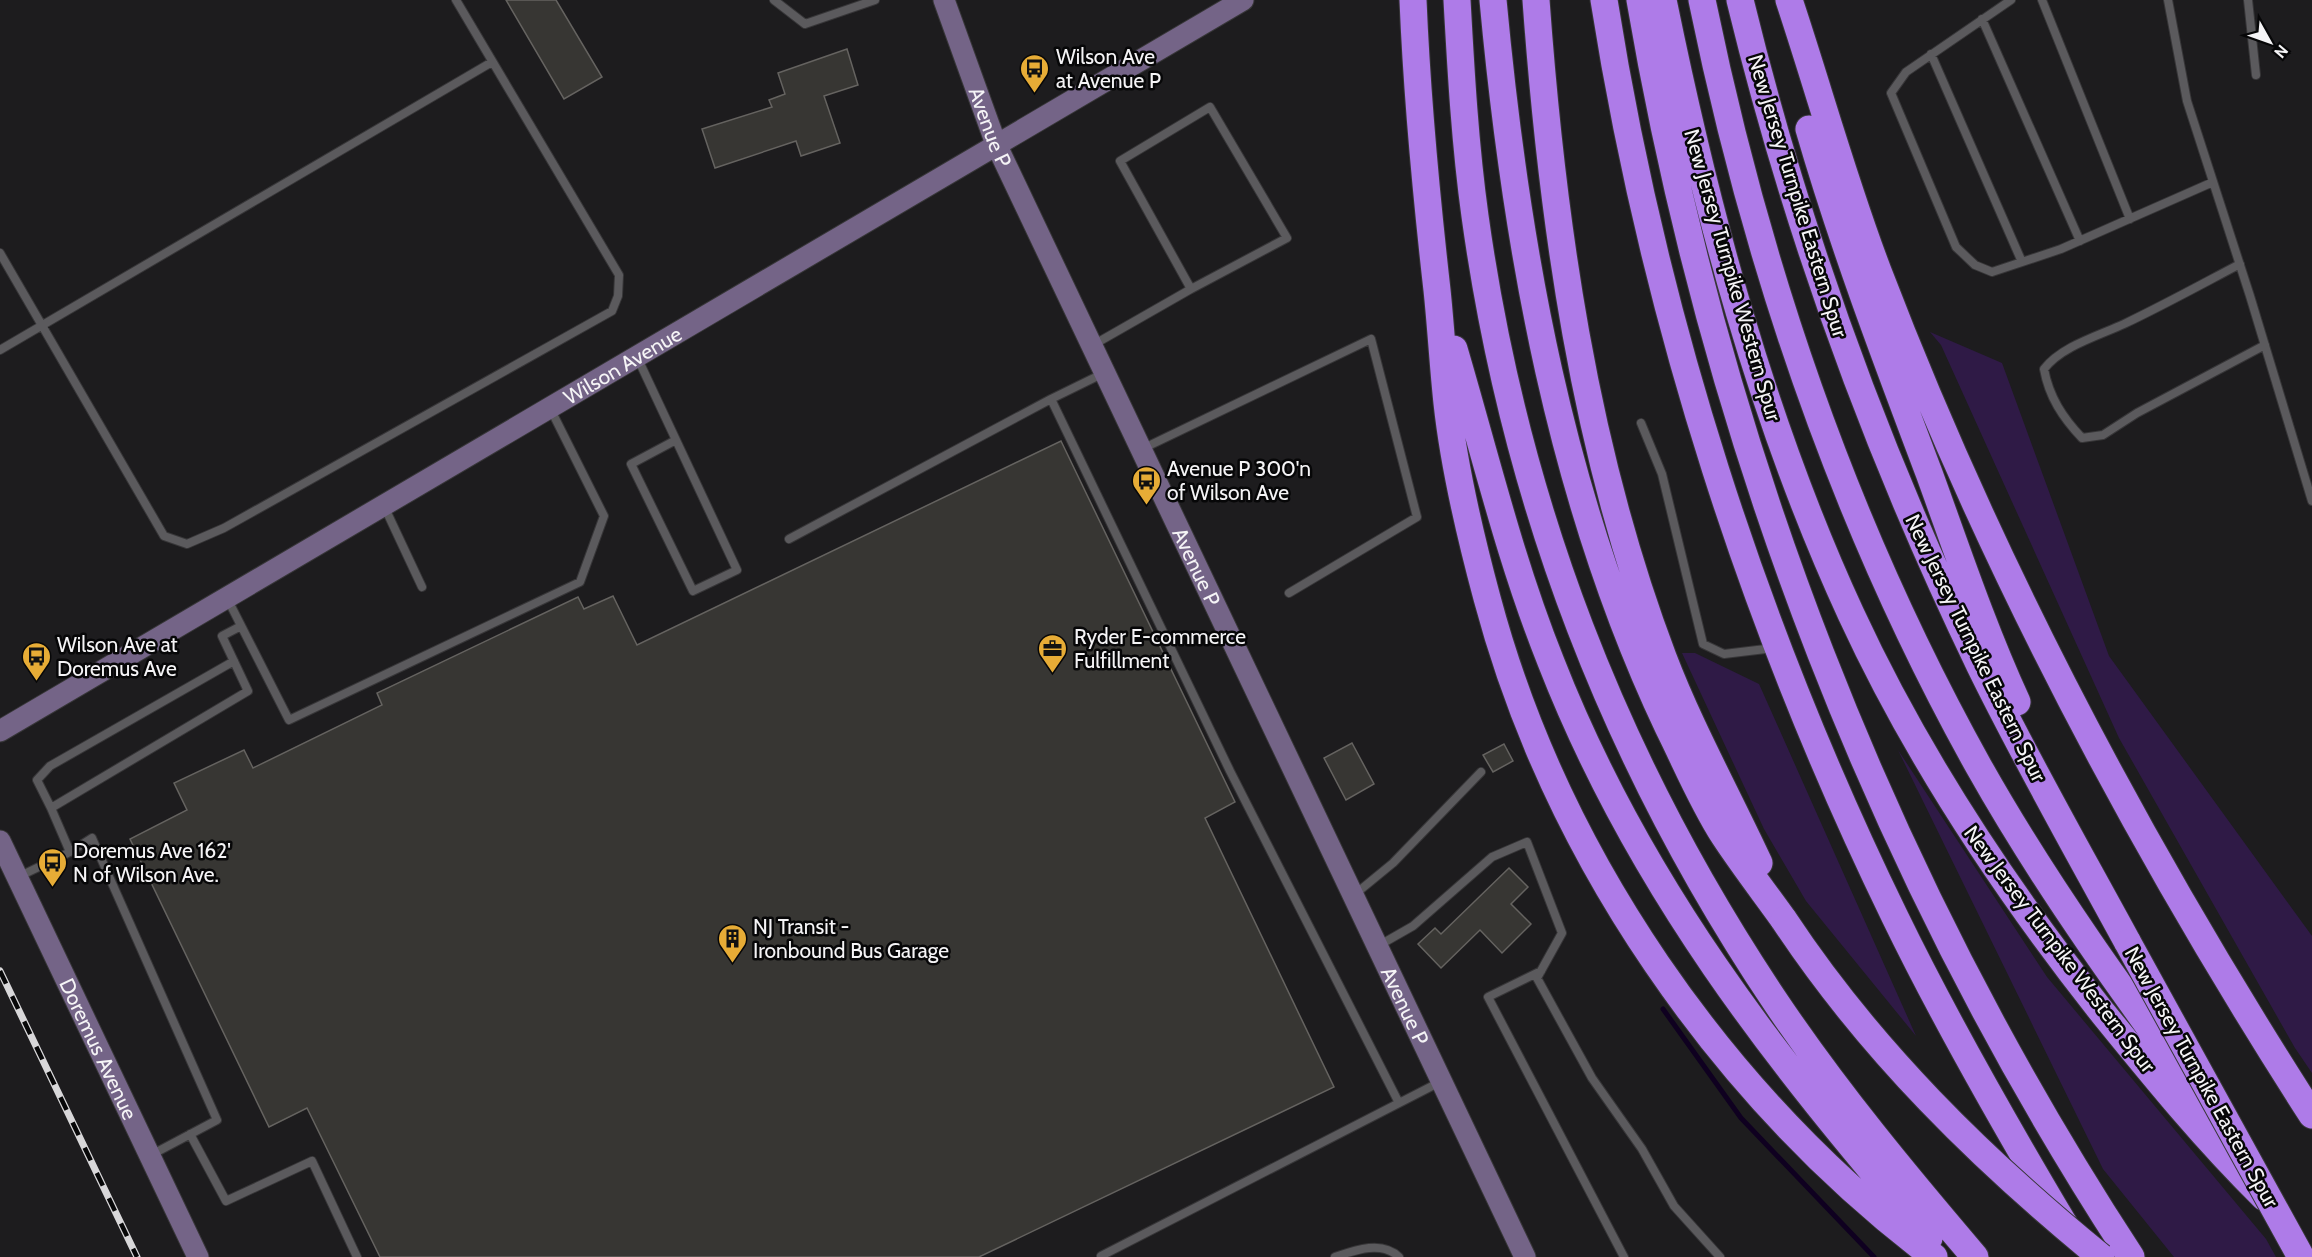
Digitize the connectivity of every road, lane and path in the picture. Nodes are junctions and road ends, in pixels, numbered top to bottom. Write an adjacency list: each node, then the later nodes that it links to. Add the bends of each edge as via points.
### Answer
1 (456, 0): 23 (lane)
2 (774, 0): 3 (lane, via 805,24)
3 (872, 0)
4 (944, 0): 25 (main road, Avenue P)
5 (1243, 0): 25 (main road, Wilson Avenue)
6 (1413, 0): 33 (highway, via 1421,145)
7 (1456, 0): 82 (highway, via 1470,174 1495,334 1534,490 1600,681 1666,820 1755,970 1851,1106)
8 (1493, 0): 62 (highway, via 1525,246 1557,406 1590,526 1625,628 1691,774 1723,835)
9 (1536, 0): 62 (highway, via 1565,256 1584,375 1614,506 1640,593 1677,693)
10 (1604, 0): 52 (highway, via 1631,147 1673,324 1722,489)
11 (1640, 0): 85 (highway, via 1670,153 1710,320 1755,472 1822,662 1903,849 1978,1001)
12 (1663, 0): 70 (highway, New Jersey Turnpike Western Spur, via 1711,210 1750,346 1811,519 1872,658 1946,792 2041,932 2211,1145)
13 (1702, 0): 70 (highway, New Jersey Turnpike Western Spur, via 1740,170 1788,334 1844,485 1904,622 1980,767 2056,894)
14 (1740, 0): 57 (highway, New Jersey Turnpike Eastern Spur, via 1813,258 1882,446 1981,668)
15 (1779, 0): 57 (highway, via 1783,34 1813,143 1893,380 1997,655)
16 (1789, 0): 67 (highway, via 1863,231 1971,492 2044,645 2132,813 2212,954)
17 (2012, 0): 21 (lane)
18 (2042, 0): 27 (lane)
19 (2168, 0): 26 (lane, via 2187,101)
20 (2248, 0): 24 (lane)
21 (1982, 20): 22 (lane); 28 (lane)
22 (1931, 54): 30 (lane); 30 (lane, via 1906,72 1891,93 1956,247 1975,266 1992,272)
23 (492, 62): 34 (lane); 34 (lane, via 619,275 618,296 612,311 225,528 187,544 164,536)
24 (2256, 75)
25 (996, 144): 36 (main road, Avenue P); 38 (main road, Wilson Avenue)
26 (2213, 182): 27 (lane); 31 (lane)
27 (2130, 219): 28 (lane)
28 (2080, 241): 30 (lane)
29 (0, 253): 34 (lane)
30 (2022, 262)
31 (2240, 264): 35 (lane); 35 (lane, via 2059,356 2044,369 2047,388 2082,438 2103,435)
32 (1191, 289): 32 (lane, via 1287,238 1210,107 1120,161); 36 (lane)
33 (1437, 290): 80 (highway, via 1447,406 1487,598 1511,675 1584,841 1624,913 1678,994 1741,1074 1850,1188); 81 (highway, via 1522,586 1567,701 1616,804 1679,914 1750,1020)
34 (42, 325): 37 (lane)
35 (2265, 345): 45 (lane)
36 (1091, 346): 39 (main road, Avenue P)
37 (0, 350)
38 (636, 355): 41 (main road, Wilson Avenue); 43 (lane)
39 (1104, 373): 40 (lane); 44 (main road, Avenue P)
40 (1050, 399): 47 (lane); 66 (lane, via 1230,771)
41 (549, 406): 46 (main road, Wilson Avenue); 51 (lane, via 604,516 580,582 289,720)
42 (1641, 423): 52 (lane, via 1662,474 1702,644 1724,654)
43 (676, 440): 43 (lane, via 737,570 693,591 631,464)
44 (1140, 450): 49 (lane, via 1371,339 1416,517); 61 (main road, Avenue P)
45 (2312, 501)
46 (384, 504): 48 (lane); 50 (main road, Wilson Avenue)
47 (789, 539)
48 (422, 587)
49 (1289, 593)
50 (226, 597): 51 (lane); 54 (main road, Wilson Avenue)
51 (241, 626): 53 (lane, via 222,636)
52 (1778, 647): 83 (highway, via 1851,823 1914,956 1992,1101)
53 (234, 661): 56 (lane, via 248,691); 56 (lane, via 50,766 37,780)
54 (0, 731)
55 (1480, 772): 61 (lane, via 1387,869)
56 (51, 808): 59 (lane)
57 (2077, 835): 86 (highway, New Jersey Turnpike Eastern Spur, bridge, via 2094,851 2128,943)
58 (0, 841): 60 (main road, Doremus Avenue)
59 (70, 852): 60 (lane); 68 (lane, via 92,838 217,1120)
60 (18, 878): 69 (main road, Doremus Avenue)
61 (1353, 896): 63 (main road, Avenue P)
62 (1784, 920): 84 (highway, bridge, via 1857,1020 1946,1119 2013,1183)
63 (1377, 946): 64 (lane, via 1413,926 1492,857 1527,842 1562,933); 65 (main road, Avenue P)
64 (1542, 970): 78 (lane, via 1488,998); 79 (lane, via 1538,978 1592,1078 1642,1149 1674,1206)
65 (1441, 1081): 66 (lane); 77 (main road, Avenue P)
66 (1398, 1103): 72 (lane)
67 (2312, 1115)
68 (190, 1134): 69 (lane); 74 (lane, via 226,1201 312,1161)
69 (150, 1155): 73 (main road, Doremus Avenue)
70 (2288, 1221): 71 (highway, New Jersey Turnpike Western Spur)
71 (2312, 1249)
72 (1101, 1256)
73 (198, 1257)
74 (357, 1257)
75 (1335, 1257): 76 (lane, via 1376,1247)
76 (1399, 1257)
77 (1525, 1257)
78 (1624, 1257)
79 (1720, 1257)
80 (1934, 1257)
81 (1946, 1257)
82 (1975, 1257)
83 (2085, 1257)
84 (2101, 1257)
85 (2131, 1257)
86 (2301, 1257)

